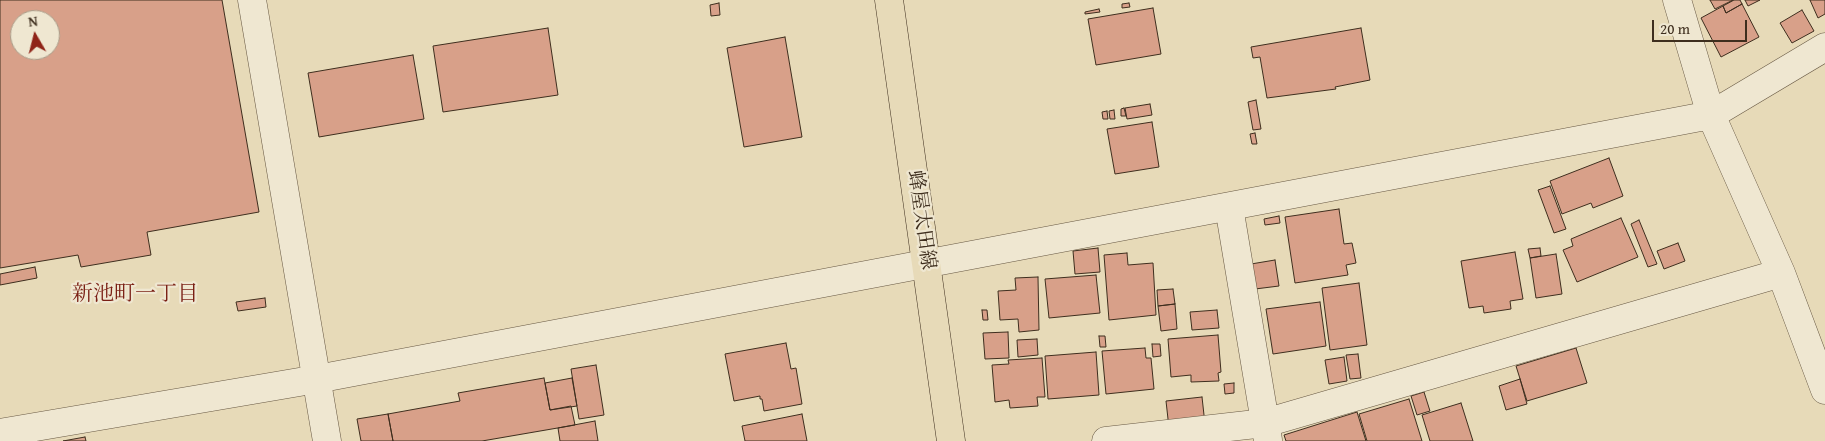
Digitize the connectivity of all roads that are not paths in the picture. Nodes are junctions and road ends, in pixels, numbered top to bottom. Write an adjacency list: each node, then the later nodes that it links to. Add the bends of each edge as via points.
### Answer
1 (252, 0): 9 (street)
2 (890, 0): 7 (main road, 蜂屋太田線)
3 (1677, 0): 5 (street)
4 (1825, 46): 5 (street)
5 (1711, 115): 6 (street); 8 (street)
6 (1229, 207): 7 (street); 12 (street)
7 (928, 263): 9 (street); 14 (main road, 蜂屋太田線)
8 (1781, 273): 10 (street); 12 (street)
9 (317, 379): 11 (street); 13 (street)
10 (1825, 390)
11 (0, 432)
12 (1267, 432): 15 (street)
13 (327, 441)
14 (951, 441)
15 (1106, 441)

